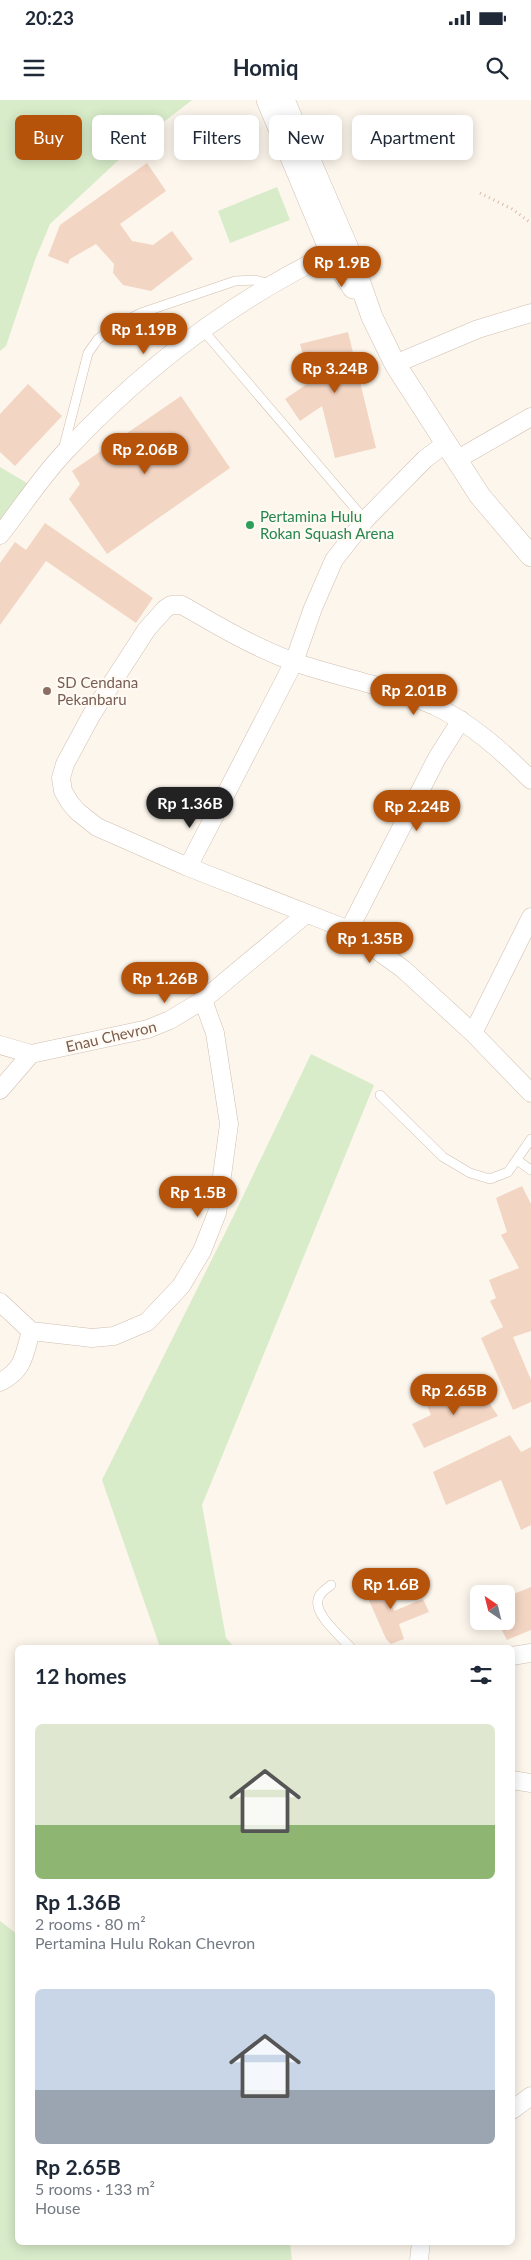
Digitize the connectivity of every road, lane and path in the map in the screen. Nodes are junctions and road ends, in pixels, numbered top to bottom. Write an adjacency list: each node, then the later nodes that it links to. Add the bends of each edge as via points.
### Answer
1 (267, 100): 5 (street)
2 (284, 100): 5 (street)
3 (480, 193): 4 (path)
4 (531, 223)
5 (339, 250): 6 (street); 9 (street)
6 (271, 284): 8 (street); 12 (lane, via 255,280 235,281 141,313 98,339 88,353)
7 (531, 313): 9 (street, via 478,329)
8 (202, 329): 12 (street, via 122,394); 13 (lane)
9 (395, 364): 11 (street)
10 (531, 417): 11 (street)
11 (451, 452): 13 (street, via 425,459); 15 (street, via 480,496)
12 (62, 455): 14 (street)
13 (365, 520): 16 (street, via 334,560)
14 (0, 534)
15 (531, 556)
16 (294, 662): 17 (street, via 434,706); 19 (street); 19 (street, via 249,644 182,605 171,605 147,629 92,714 65,764 63,791 78,812 115,836)
17 (461, 720): 18 (street); 22 (street, via 437,758)
18 (531, 780)
19 (188, 867): 20 (street)
20 (306, 914): 22 (street); 23 (street, Enau Chevron)
21 (531, 917): 24 (street)
22 (349, 930): 24 (street, via 403,969)
23 (203, 1000): 26 (street, Enau Chevron, via 148,1029); 34 (street, via 219,1052 229,1124 217,1213 202,1252 181,1286 146,1322 114,1336 92,1338)
24 (473, 1033): 28 (street)
25 (0, 1045): 26 (street, Enau Chevron)
26 (31, 1054): 27 (street)
27 (0, 1090)
28 (531, 1093)
29 (380, 1095): 31 (lane, via 443,1157 470,1173 490,1180 508,1172)
30 (531, 1139): 31 (lane)
31 (517, 1160): 32 (lane)
32 (531, 1170)
33 (0, 1302): 34 (street)
34 (31, 1331): 35 (street, via 23,1359 14,1375)
35 (0, 1382)
36 (331, 1585): 37 (lane, via 317,1601 321,1615)
37 (348, 1645)
38 (531, 1654): 39 (street)
39 (515, 1656)
40 (515, 1780): 41 (street)
41 (531, 1783)
42 (531, 2096): 43 (street)
43 (515, 2108)
44 (421, 2245): 45 (street)
45 (419, 2260)

